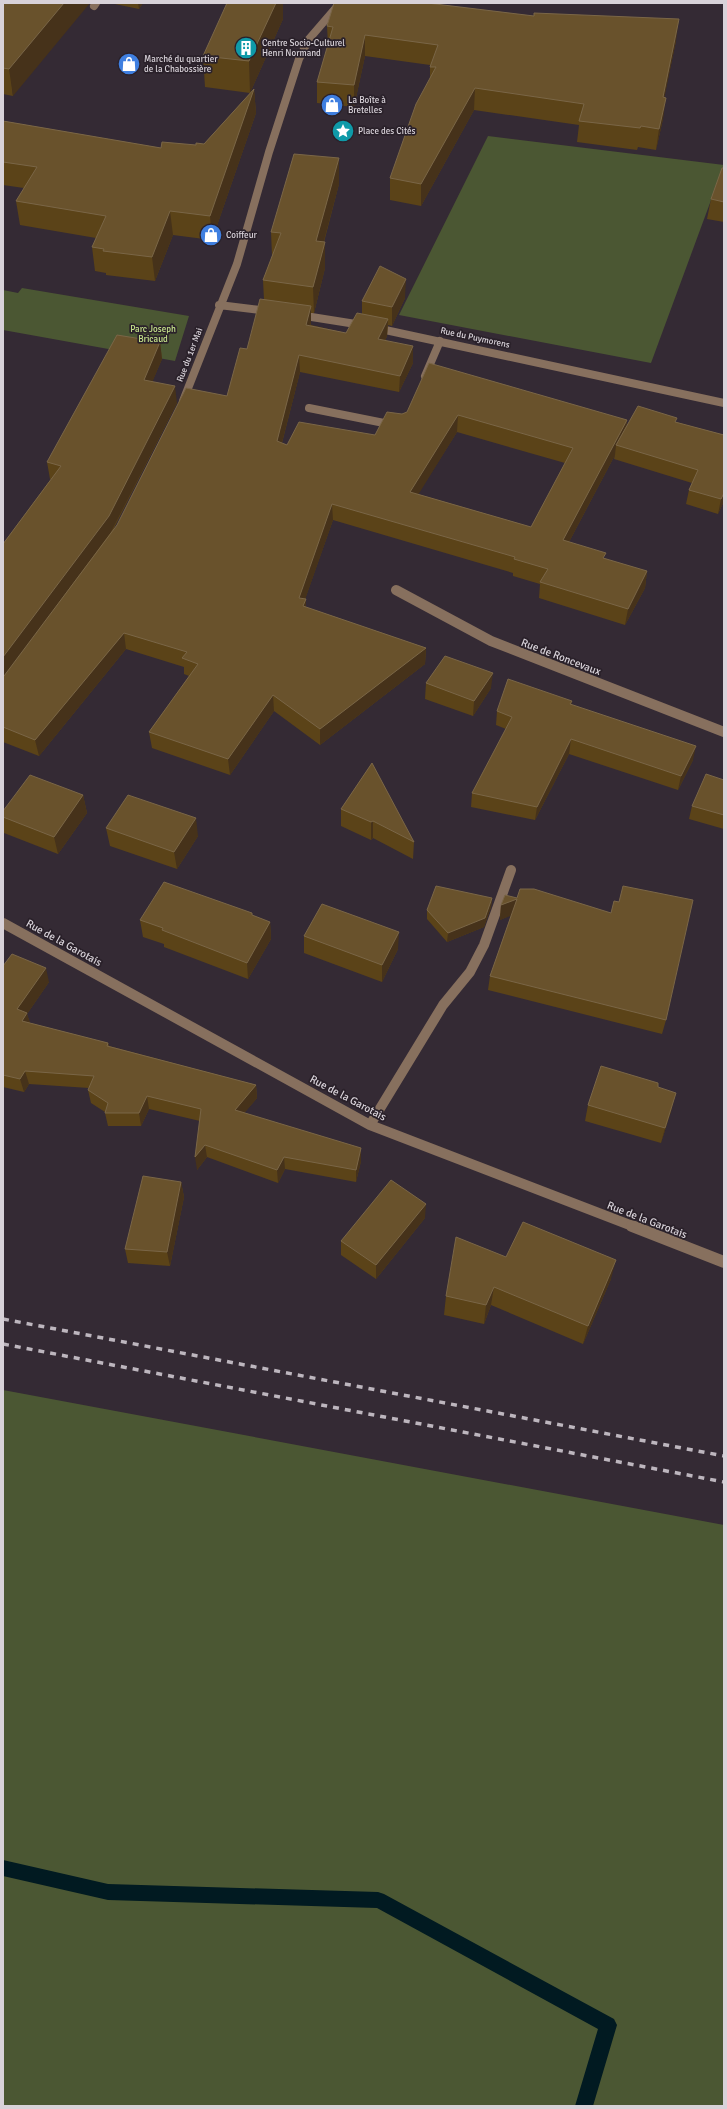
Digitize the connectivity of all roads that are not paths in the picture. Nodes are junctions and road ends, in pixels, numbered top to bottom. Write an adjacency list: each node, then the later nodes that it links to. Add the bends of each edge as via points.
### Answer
1 (340, 3): 2 (street, Rue du 1er Mai, via 309,39 299,59 237,264)
2 (219, 305): 3 (street); 9 (street, Rue du 1er Mai)
3 (276, 312)
4 (291, 314): 5 (street, Rue du Puymorens)
5 (440, 341): 6 (street); 7 (street, Rue du Puymorens)
6 (421, 384)
7 (724, 403)
8 (309, 408): 10 (street)
9 (178, 410)
10 (402, 426)
11 (396, 590): 12 (street, Rue de Roncevaux, via 491,641)
12 (724, 732)
13 (511, 870): 15 (street, via 484,945 470,972 443,1005)
14 (3, 923): 15 (street, Rue de la Garotais)
15 (370, 1125): 16 (street, Rue de la Garotais)
16 (724, 1262)

